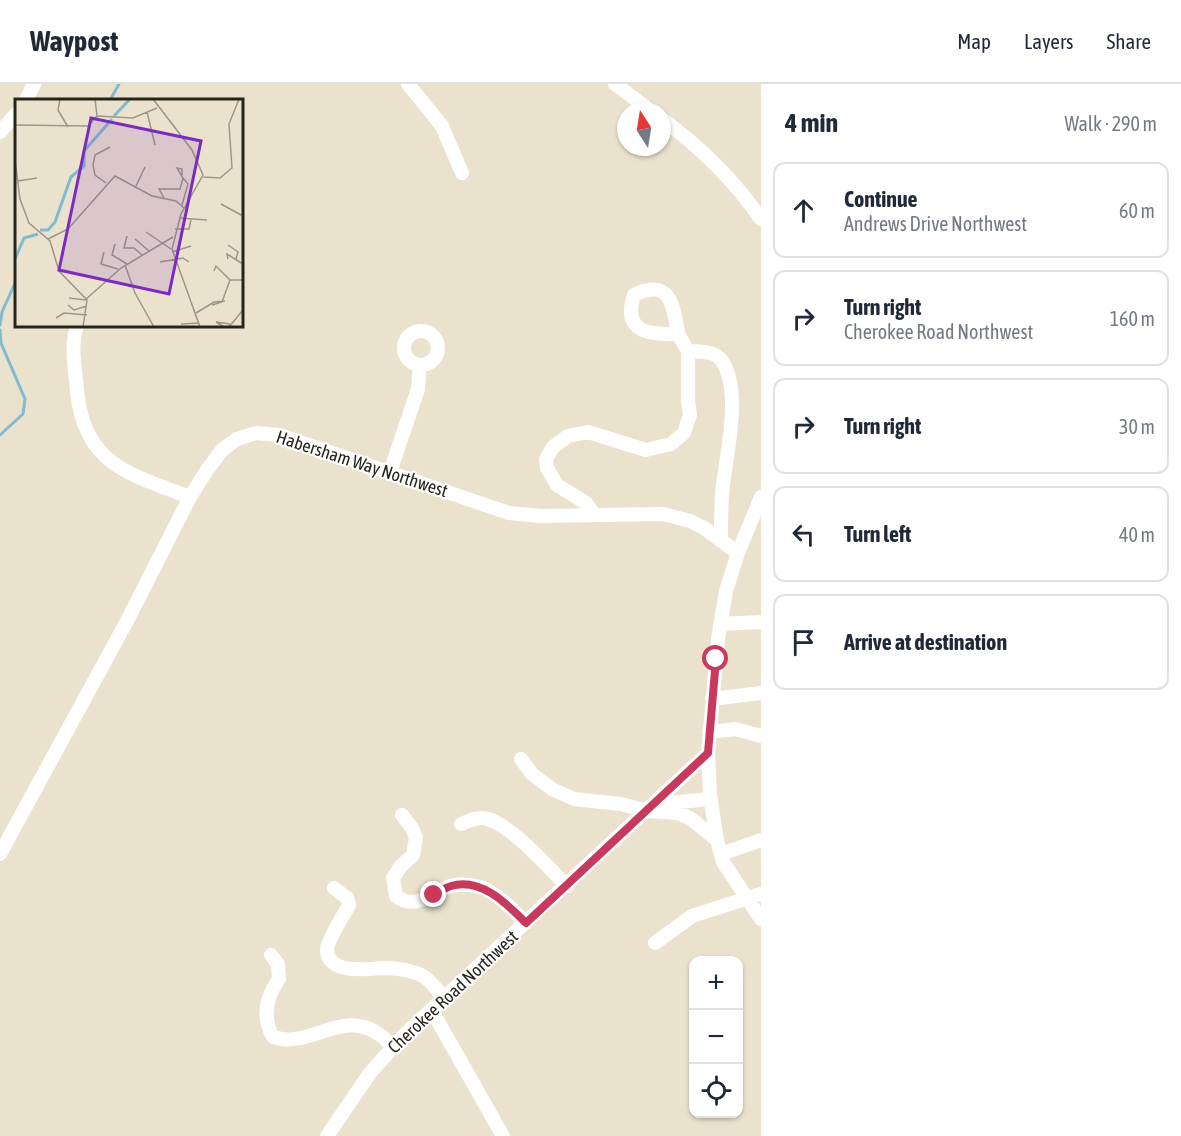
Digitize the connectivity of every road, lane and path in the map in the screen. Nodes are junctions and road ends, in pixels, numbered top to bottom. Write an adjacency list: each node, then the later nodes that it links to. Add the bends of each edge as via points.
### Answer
1 (34, 84): 4 (street)
2 (408, 84): 9 (street, via 442,126)
3 (615, 84): 5 (street)
4 (26, 99)
5 (639, 102)
6 (15, 115): 8 (street)
7 (671, 126): 10 (street, via 709,158)
8 (0, 132)
9 (462, 173)
10 (761, 219)
11 (78, 327): 16 (street, via 73,346 77,396 82,421 96,447 118,467)
12 (678, 334): 13 (street)
13 (688, 351): 18 (street, via 690,415 684,433 671,444 646,450 588,432 568,436 553,447 546,459 557,485 586,503); 19 (street, via 714,353 722,361 732,388)
14 (420, 365): 15 (street, via 418,389)
15 (390, 472): 16 (street, Habersham Way Northwest, via 279,435 256,433 237,439 222,450); 18 (street, Habersham Way Northwest, via 509,513)
16 (190, 497): 35 (street, Habersham Way Northwest)
17 (761, 497): 20 (street)
18 (594, 514): 19 (street, Habersham Way Northwest, via 650,512 676,516 704,528)
19 (721, 541): 20 (street, Habersham Way Northwest)
20 (738, 553): 22 (street)
21 (761, 622): 22 (street)
22 (720, 624): 24 (street)
23 (761, 693): 24 (street)
24 (712, 699): 25 (street)
25 (709, 732): 26 (street, via 735,729); 27 (street)
26 (761, 736)
27 (708, 753): 29 (street); 30 (street, Cherokee Road Northwest)
28 (521, 759): 30 (street, via 532,774 574,799)
29 (710, 795): 30 (street); 33 (street)
30 (654, 804): 33 (street, via 684,815); 37 (street, Cherokee Road Northwest)
31 (402, 815): 41 (street, via 416,838 413,855 393,878 396,896 404,902 416,902 451,886 486,889)
32 (461, 824): 37 (street, via 488,819 512,834)
33 (717, 840): 36 (street)
34 (761, 840): 36 (street)
35 (0, 854)
36 (721, 854): 39 (street, via 723,862)
37 (567, 886): 41 (street, Cherokee Road Northwest)
38 (334, 888): 44 (street, via 347,898 349,905 329,941 327,951 331,960 355,970 387,968 416,973 424,976)
39 (755, 897): 40 (street); 42 (street, via 692,916)
40 (761, 919)
41 (526, 923): 44 (street, Cherokee Road Northwest)
42 (655, 943)
43 (271, 955): 46 (street, via 278,964 279,979 270,991 266,1012 273,1037 294,1039 359,1025)
44 (444, 998): 45 (street, Cherokee Road Northwest)
45 (431, 1009): 46 (street, Cherokee Road Northwest); 48 (street)
46 (393, 1047): 47 (street, Cherokee Road Northwest)
47 (327, 1136)
48 (503, 1136)

